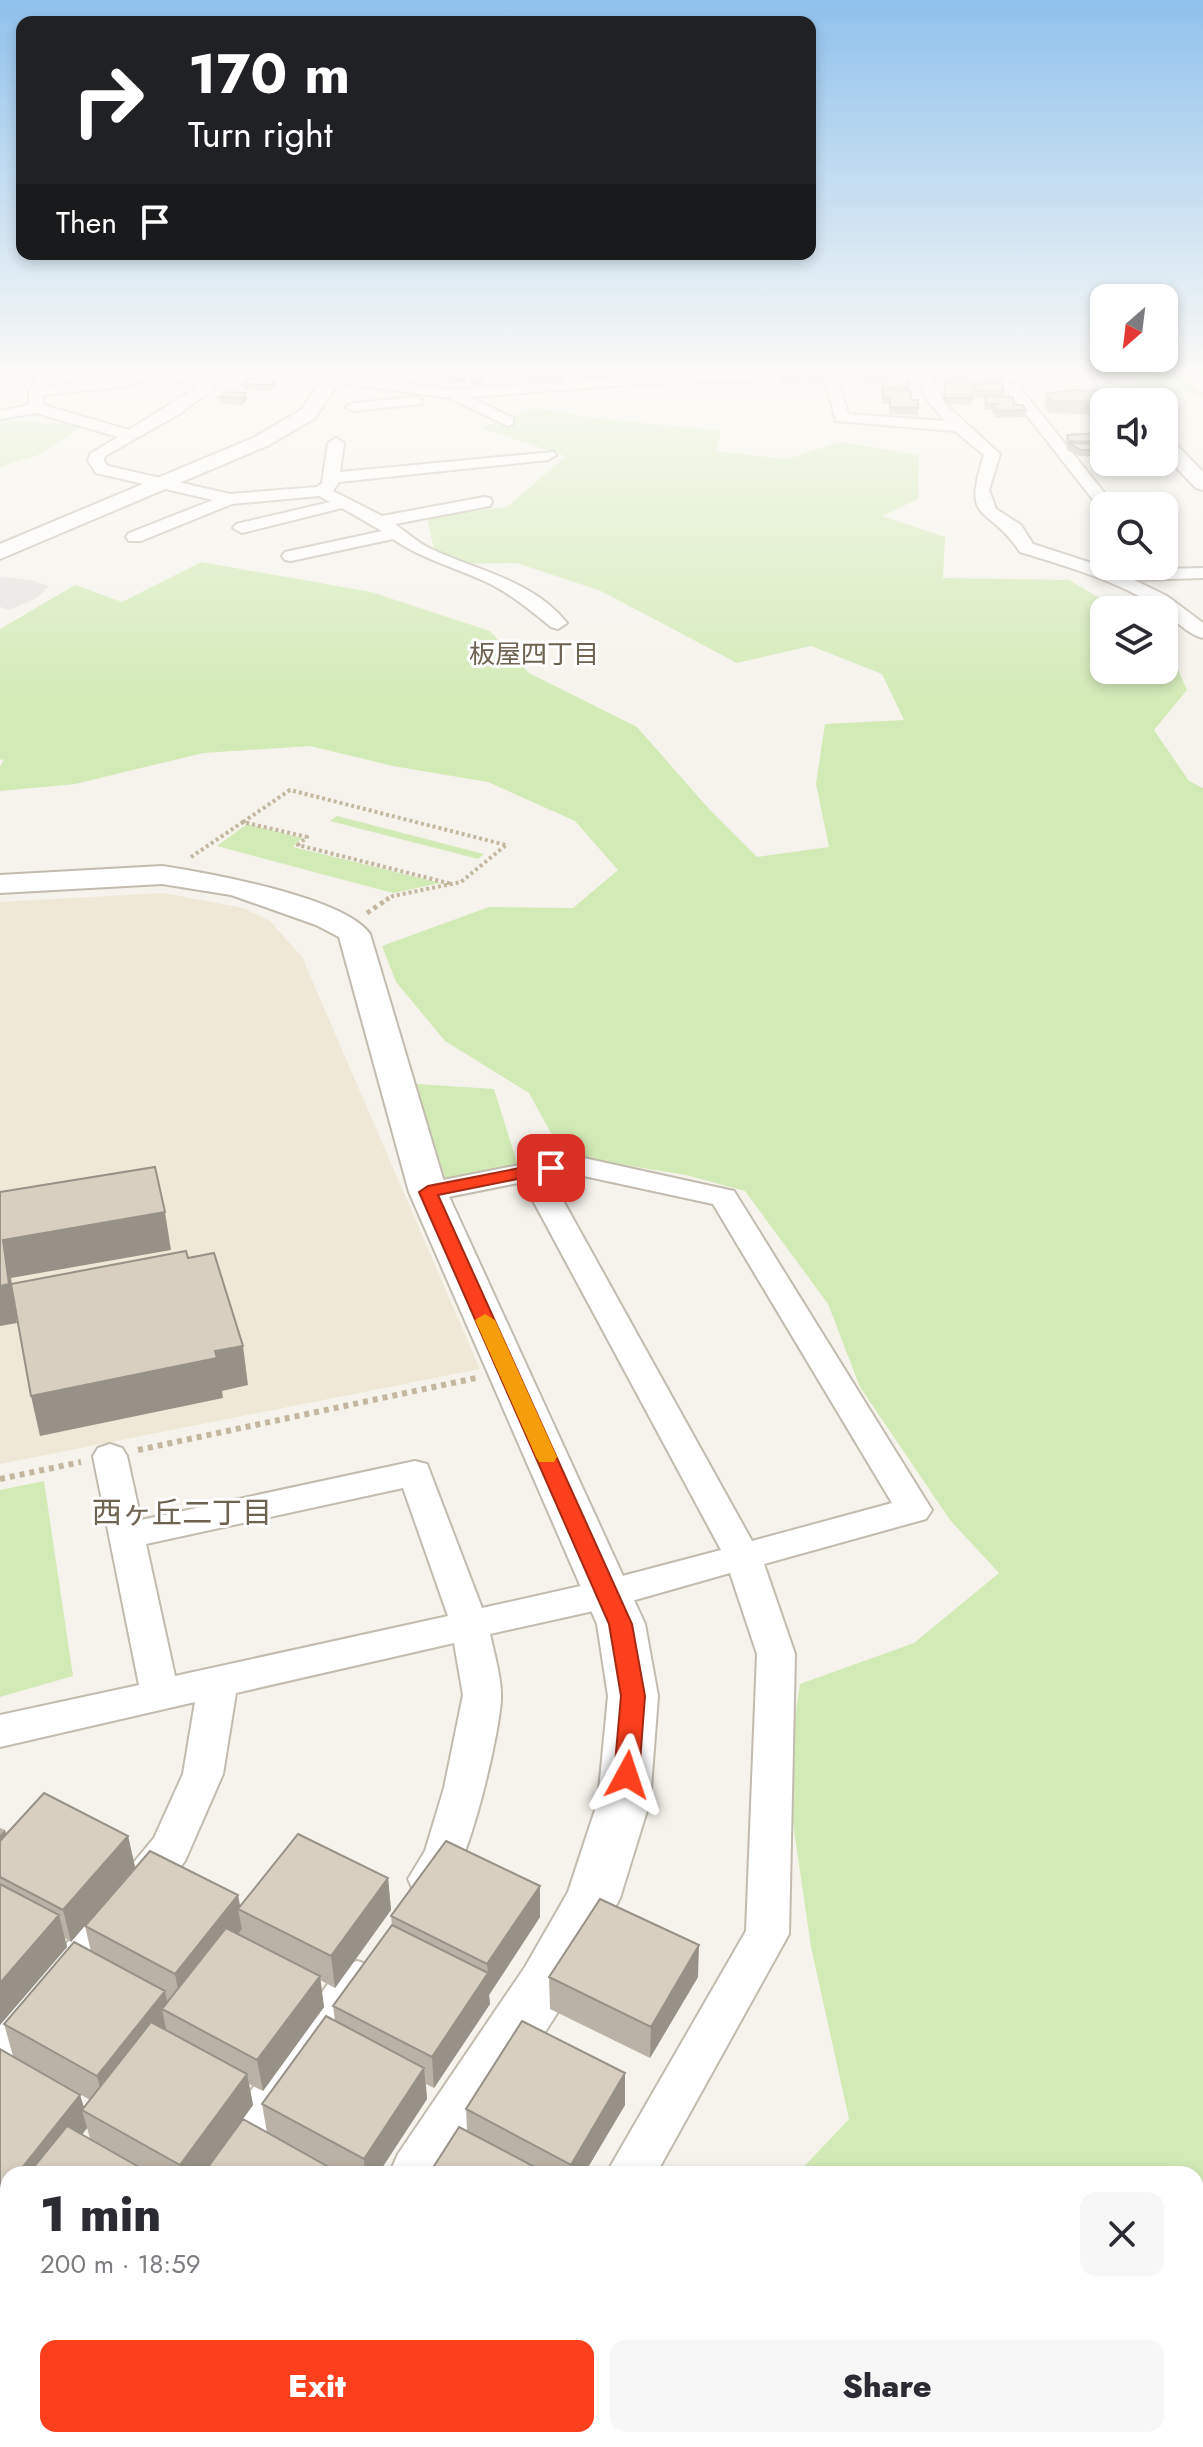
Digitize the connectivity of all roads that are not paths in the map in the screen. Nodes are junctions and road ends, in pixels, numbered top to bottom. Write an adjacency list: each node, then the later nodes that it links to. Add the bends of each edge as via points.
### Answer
1 (161, 486): 13 (street)
2 (170, 486): 6 (street)
3 (321, 486): 6 (street, via 267,498)
4 (327, 486): 8 (street)
5 (982, 486): 15 (street, via 988,512 1015,529 1026,548)
6 (230, 499): 12 (street)
7 (484, 502): 9 (street)
8 (345, 504): 9 (street); 10 (street)
9 (380, 522): 11 (street)
10 (242, 528)
11 (396, 533): 14 (street); 19 (street, via 423,552 491,577)
12 (135, 537)
13 (0, 552)
14 (291, 556)
15 (1090, 569)
16 (1178, 571): 17 (street)
17 (1203, 573)
18 (1120, 580): 20 (street, via 1160,600)
19 (558, 623)
20 (1203, 632)
21 (0, 884): 23 (street, via 162,875 237,887 347,927 362,953)
22 (532, 1171): 23 (street); 26 (street); 26 (street, via 570,1164 724,1197 914,1510)
23 (428, 1192): 27 (street)
24 (110, 1456): 25 (street)
25 (126, 1536): 28 (street, via 415,1473); 30 (street)
26 (743, 1557): 27 (street); 37 (street, via 776,1654 767,1934)
27 (607, 1594): 28 (street); 36 (street, via 621,1624 633,1696 620,1815 593,1898 559,1959)
28 (470, 1625): 29 (street); 32 (street, via 482,1695 464,1788 444,1858)
29 (218, 1682): 30 (street); 34 (street, via 203,1774 170,1849)
30 (160, 1695): 31 (street)
31 (0, 1731)
32 (408, 1909)
33 (381, 1947): 35 (street)
34 (0, 2058)
35 (225, 2166)
36 (424, 2166)
37 (635, 2166)

